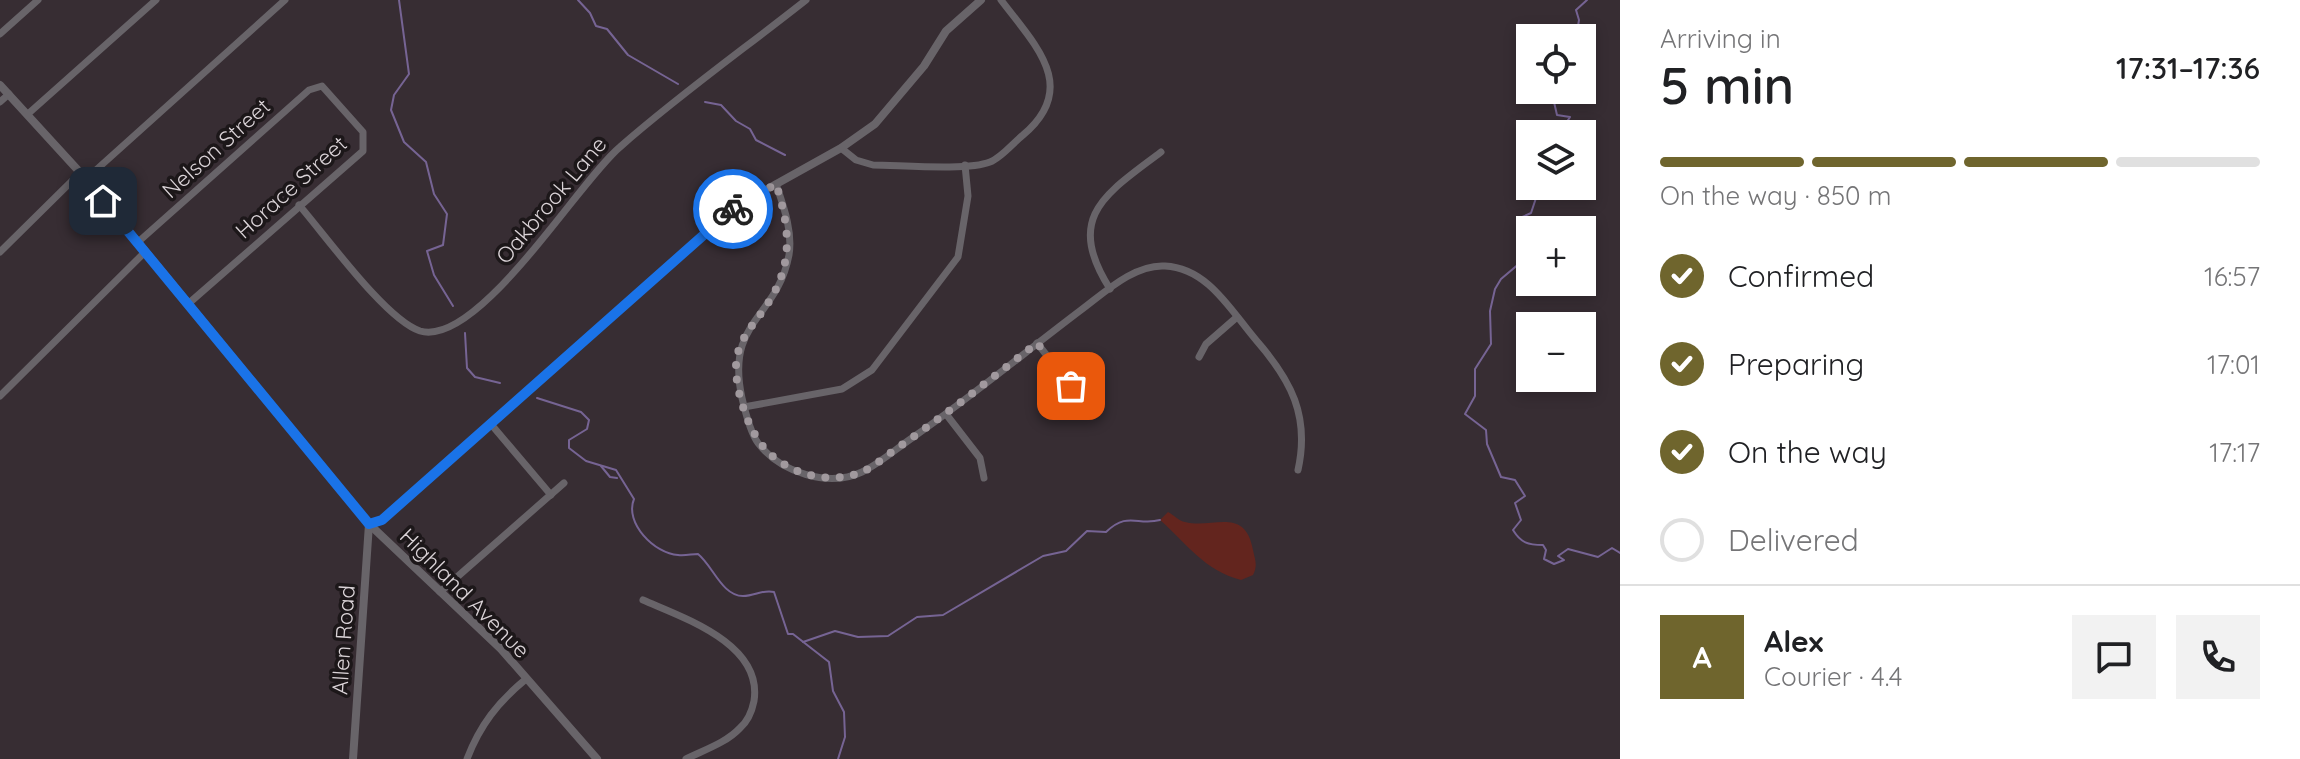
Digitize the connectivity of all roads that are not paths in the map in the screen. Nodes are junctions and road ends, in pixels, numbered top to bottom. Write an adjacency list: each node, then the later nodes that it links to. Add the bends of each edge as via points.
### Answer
1 (38, 0): 7 (street)
2 (156, 0): 12 (street)
3 (285, 0): 16 (street)
4 (806, 0): 18 (street, Oakbrook Lane, via 617,148 512,276 453,327 422,331 399,320)
5 (981, 0): 13 (street, via 946,31 890,110)
6 (1001, 0): 15 (street, via 1040,52 1052,82 1049,106 990,162)
7 (0, 34)
8 (0, 85): 10 (street, Highland Avenue)
9 (322, 86): 18 (street, Horace Street, via 363,132 363,151); 19 (street, Nelson Street, via 309,90)
10 (9, 94): 11 (street); 12 (street, Highland Avenue)
11 (0, 102)
12 (29, 113): 16 (street, Highland Avenue)
13 (841, 148): 15 (street, via 873,165); 17 (street)
14 (1161, 152): 22 (street, via 1104,195 1095,208 1088,234 1096,267)
15 (965, 165): 29 (street, via 968,196 958,257 872,370 842,389)
16 (83, 176): 19 (street, Highland Avenue); 20 (street)
17 (776, 184): 29 (street, via 787,218 789,254 771,300 743,336 736,369); 31 (street, via 735,207)
18 (299, 205): 23 (street, Horace Street)
19 (137, 243): 21 (street, Highland Avenue)
20 (0, 252)
21 (144, 253): 23 (street, Highland Avenue); 28 (street)
22 (1110, 289): 24 (street, via 1141,270 1165,266 1210,283); 25 (street)
23 (188, 304): 36 (street, Highland Avenue)
24 (1237, 317): 26 (street); 32 (street, via 1283,370 1296,395 1303,424)
25 (1037, 343): 27 (street, via 1071,386); 30 (street)
26 (1199, 357)
27 (1089, 392)
28 (0, 396)
29 (744, 407): 30 (street, via 758,442 786,469 822,478 860,473)
30 (946, 414): 33 (street, via 980,458)
31 (490, 423): 35 (street); 36 (street, via 382,520)
32 (1298, 470)
33 (984, 478)
34 (564, 483): 35 (street)
35 (551, 495): 37 (street)
36 (369, 524): 37 (street, Highland Avenue); 40 (street, Allen Road)
37 (440, 592): 39 (street, Highland Avenue)
38 (643, 600): 43 (street, via 733,647 753,677 753,707 741,728)
39 (526, 679): 41 (street, via 479,729); 42 (street, Highland Avenue)
40 (353, 759)
41 (467, 759)
42 (597, 759)
43 (686, 759)

